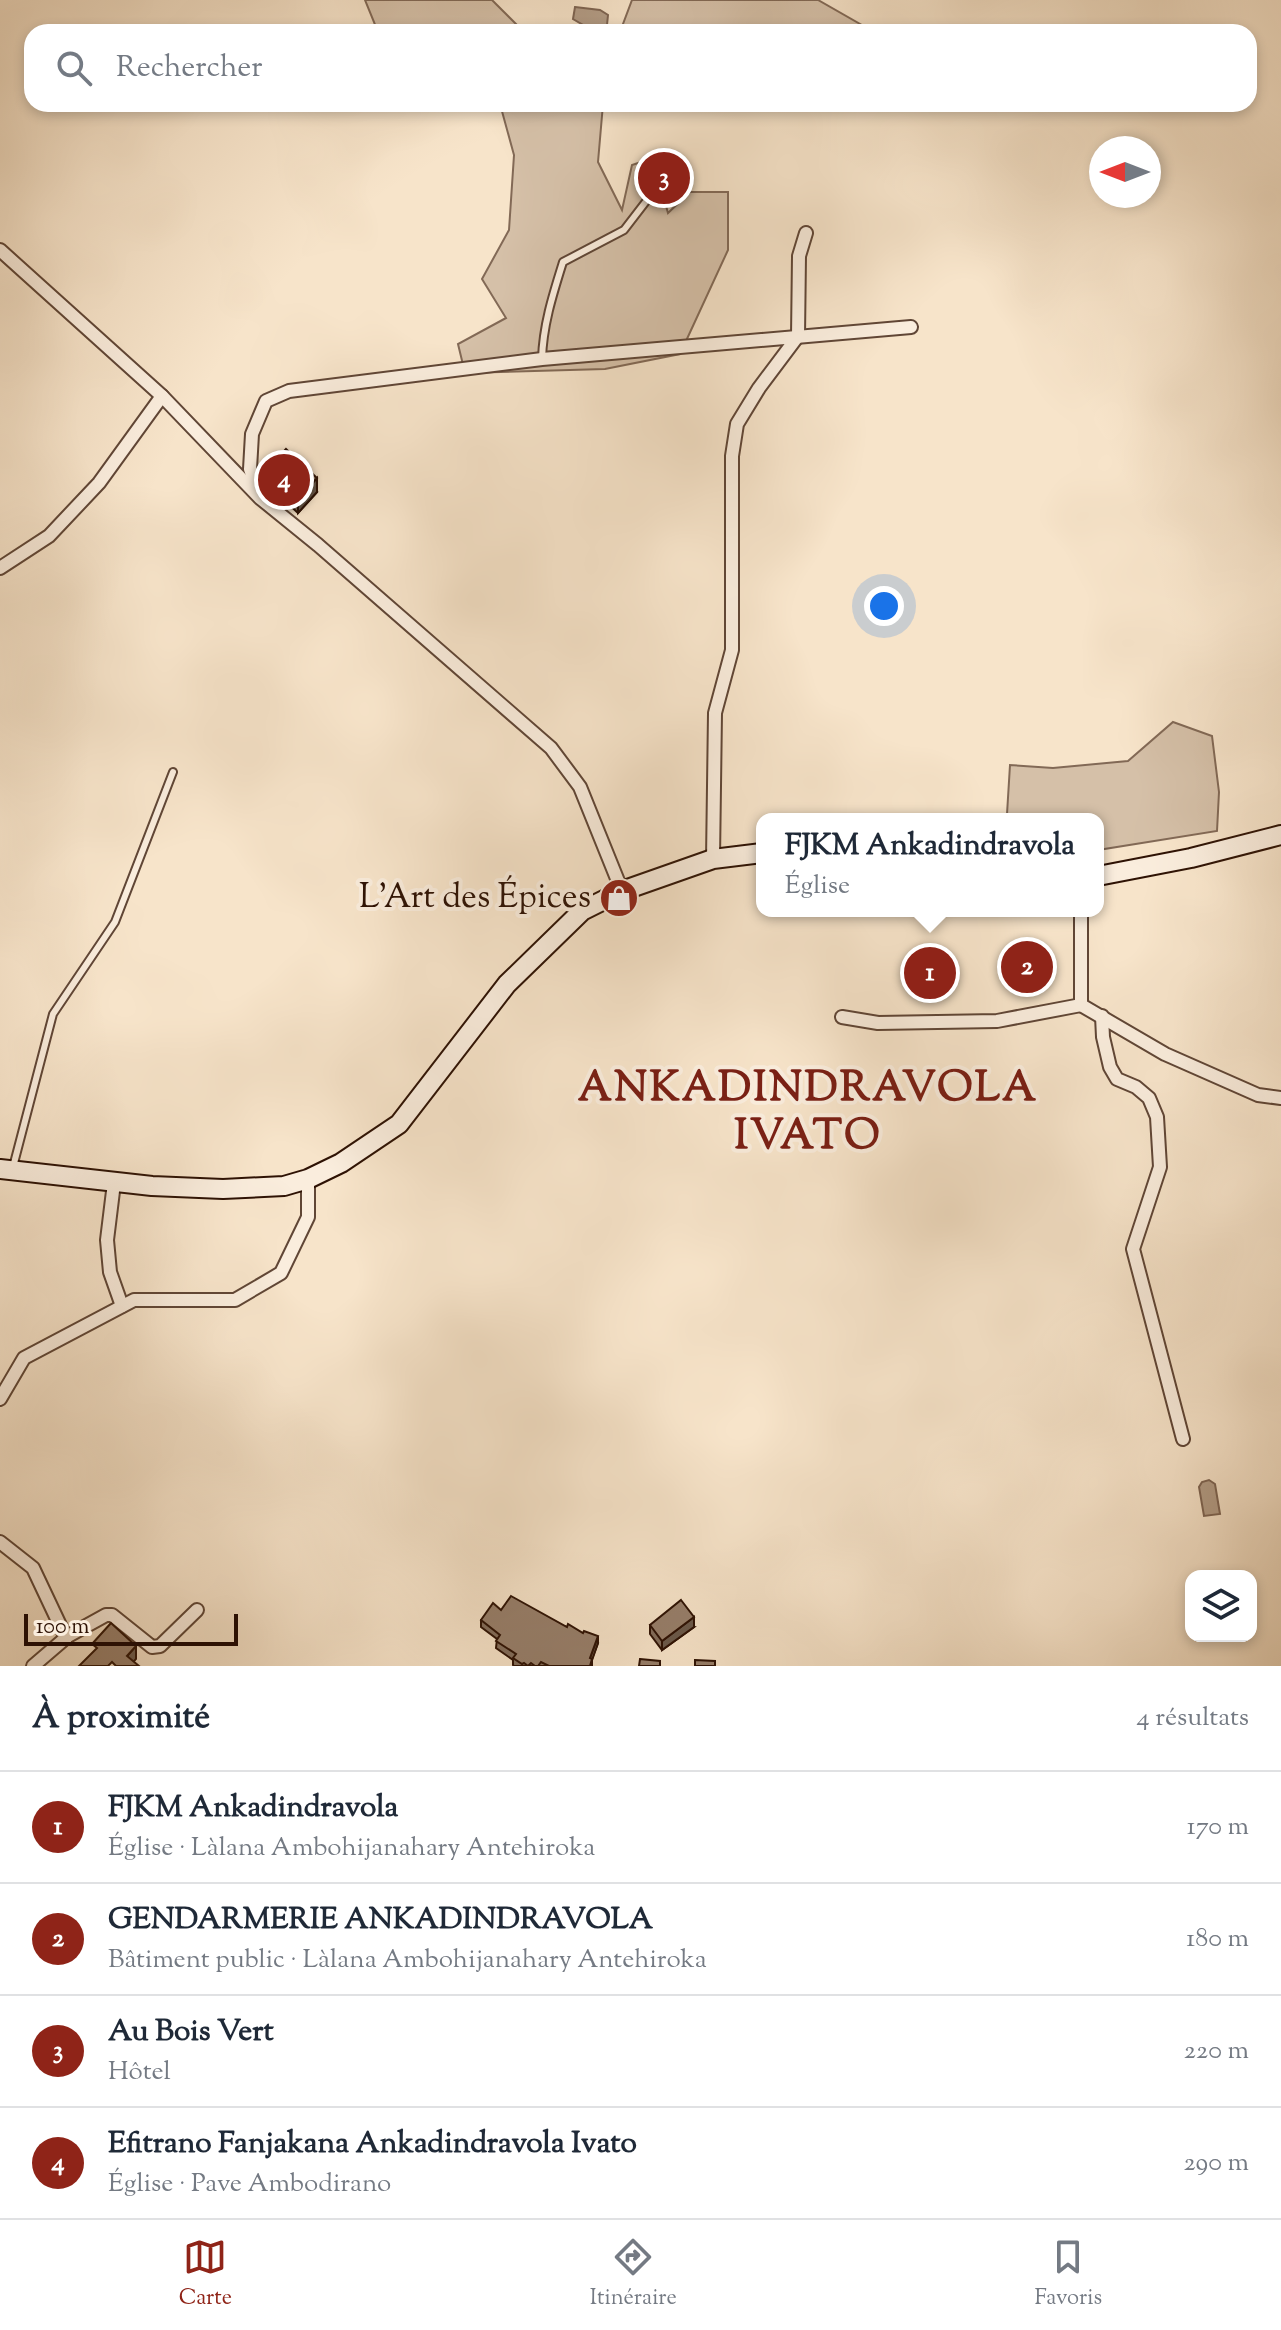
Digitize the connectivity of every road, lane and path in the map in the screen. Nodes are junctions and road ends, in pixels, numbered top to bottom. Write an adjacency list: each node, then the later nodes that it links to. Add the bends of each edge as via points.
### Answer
1 (664, 178): 6 (lane, via 624,230 563,262)
2 (806, 233): 5 (street, via 799,256)
3 (0, 250): 7 (street)
4 (911, 327): 5 (street)
5 (798, 336): 6 (street); 13 (street, via 759,388 735,435 732,650 715,713)
6 (542, 359): 8 (street, via 289,391 266,401 252,434 250,469)
7 (162, 396): 8 (street); 9 (street, via 99,483 49,536)
8 (260, 498): 15 (street, via 551,748 580,787)
9 (0, 568)
10 (173, 772): 21 (lane, via 115,922 53,1014)
11 (1281, 835): 14 (street)
12 (756, 854): 13 (street)
13 (713, 859): 15 (street)
14 (1104, 875)
15 (622, 891): 22 (street, via 582,911 507,984 399,1124)
16 (1081, 917): 17 (street)
17 (1081, 1005): 18 (street); 19 (street, via 997,1021 878,1023)
18 (1102, 1016): 20 (street, via 1165,1054 1258,1095); 26 (street, via 1110,1067 1117,1079 1149,1098 1157,1117 1160,1167 1133,1249)
19 (842, 1017)
20 (1281, 1098)
21 (6, 1170): 23 (street)
22 (308, 1179): 23 (street, via 284,1186 223,1189); 24 (street, via 308,1217 281,1273 235,1300 134,1300)
23 (114, 1183): 24 (street, via 107,1240 110,1272)
24 (122, 1306): 25 (street, via 24,1358)
25 (0, 1399)
26 (1183, 1439)
27 (0, 1542): 29 (street, via 33,1568)
28 (197, 1610): 29 (street, via 160,1646 152,1647 112,1615)
29 (66, 1638): 30 (street)
30 (33, 1666)

